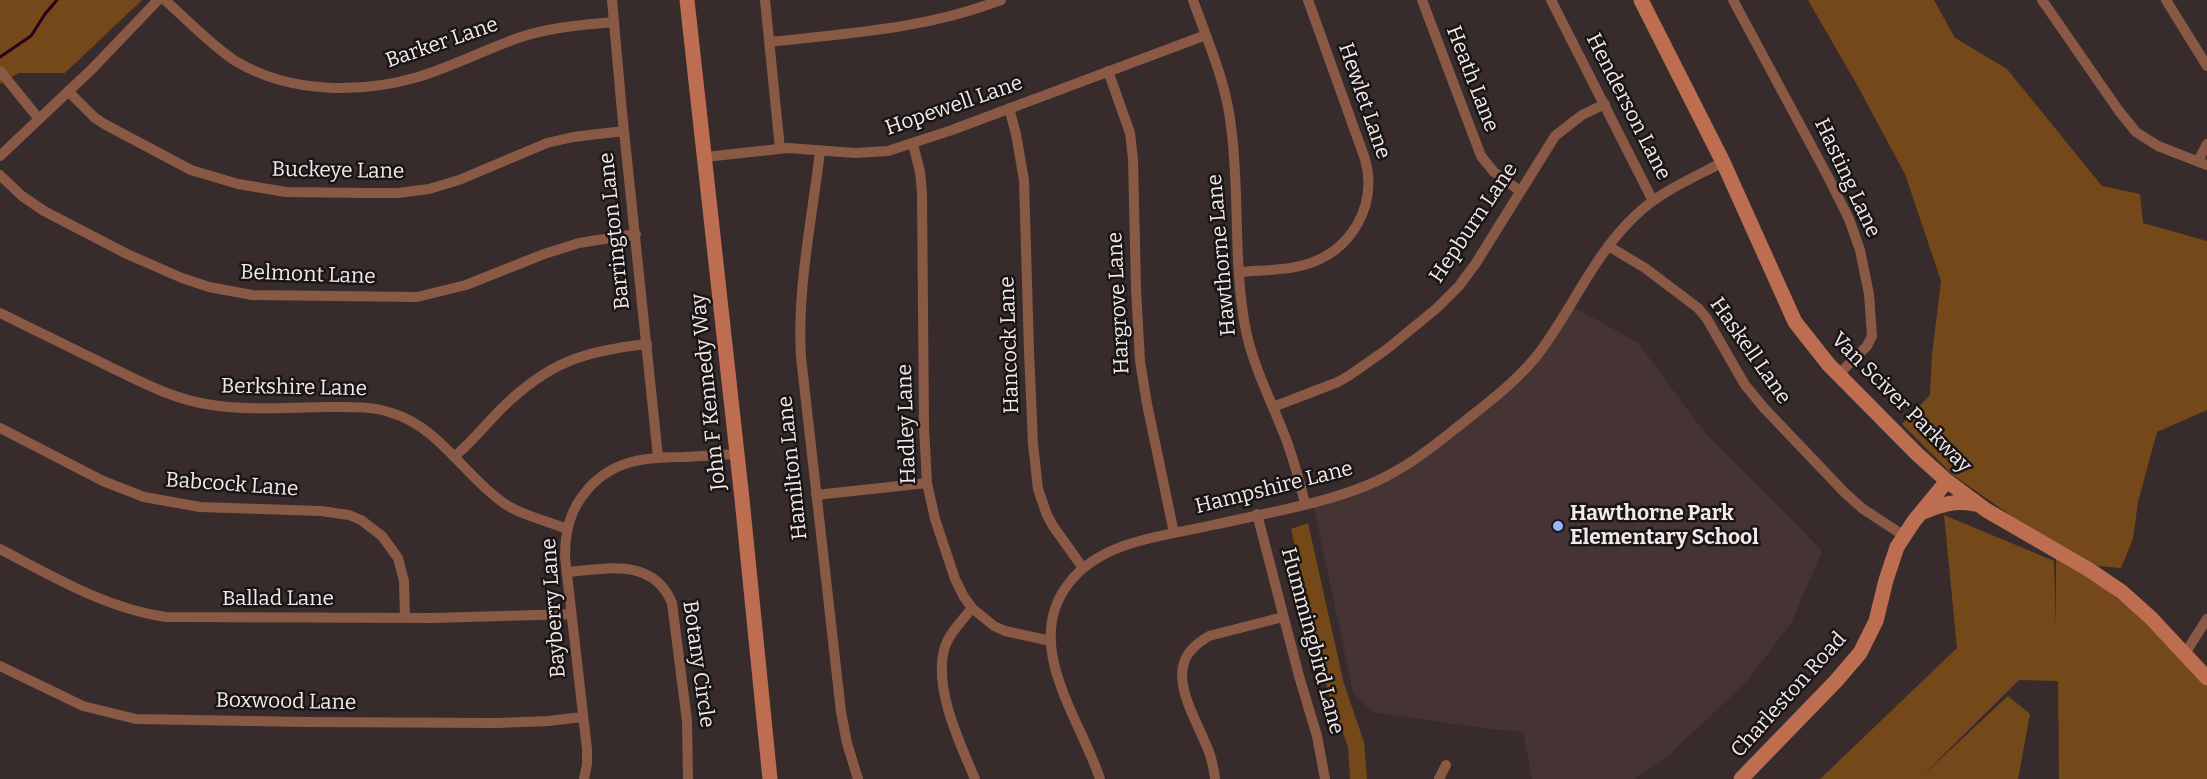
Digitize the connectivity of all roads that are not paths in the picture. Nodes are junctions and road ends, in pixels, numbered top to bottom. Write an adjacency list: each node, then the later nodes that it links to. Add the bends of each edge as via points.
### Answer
1 (158, 0): 21 (street)
2 (165, 0): 15 (street, Barker Lane, via 234,61 273,79 316,87 405,80 531,34)
3 (612, 0): 15 (street, Barrington Lane)
4 (687, 0): 31 (street, John F Kennedy Way)
5 (765, 0): 17 (street)
6 (1001, 0): 17 (street, via 908,27)
7 (1193, 0): 16 (street, Hawthorne Lane)
8 (1308, 0): 39 (street, Hewlet Lane, via 1365,159 1370,183 1366,208 1346,240 1317,261 1283,270)
9 (1422, 0): 35 (street, Heath Lane, via 1481,156)
10 (1551, 0): 22 (street, Henderson Lane)
11 (1641, 0): 32 (street, Van Sciver Parkway)
12 (1733, 0): 42 (street, Hasting Lane, via 1826,172 1860,250 1872,336)
13 (2042, 0): 33 (street, via 2136,132 2158,146)
14 (2166, 0): 18 (street)
15 (613, 22): 25 (street, Barrington Lane)
16 (1206, 35): 20 (street, Hopewell Lane); 39 (street, Hawthorne Lane, via 1222,79 1231,125)
17 (770, 42): 28 (street)
18 (2207, 66)
19 (0, 71): 24 (street)
20 (1108, 71): 23 (street, Hopewell Lane); 56 (street, Hargrove Lane, via 1132,145 1141,369)
21 (68, 91): 24 (street); 25 (street, Buckeye Lane, via 95,118 191,170 238,184 286,192 398,193 429,189 547,143)
22 (1605, 104): 35 (street, Hepburn Lane, via 1555,136); 36 (street, Henderson Lane)
23 (1009, 108): 26 (street, Hopewell Lane); 59 (street, Hancock Lane, via 1024,180 1037,482 1047,515)
24 (39, 119): 30 (street)
25 (624, 131): 37 (street, Barrington Lane)
26 (913, 144): 29 (street, Hopewell Lane, via 871,153); 49 (street, Hadley Lane, via 922,192)
27 (2207, 144): 33 (street)
28 (780, 149): 29 (street, Hopewell Lane); 31 (street, Hopewell Lane)
29 (820, 151): 50 (street, Hamilton Lane, via 799,318)
30 (0, 156)
31 (705, 157): 45 (street, John F Kennedy Way)
32 (1723, 162): 36 (street, Hampshire Lane); 42 (street, Van Sciver Parkway, via 1795,322)
33 (2203, 163)
34 (0, 176): 37 (street, Belmont Lane, via 38,207 127,254 200,284 252,295 417,297 466,285 579,243)
35 (1521, 191): 43 (street, Hepburn Lane, via 1449,298 1375,359 1338,382)
36 (1653, 201): 38 (street, Hampshire Lane, via 1627,224)
37 (636, 234): 41 (street, Barrington Lane)
38 (1610, 247): 51 (street, Hampshire Lane, via 1543,348 1497,396 1392,473 1349,492); 57 (street, Haskell Lane, via 1698,308 1744,385 1764,408 1845,493)
39 (1239, 272): 43 (street, Hawthorne Lane, via 1248,340)
40 (0, 314): 46 (street, Berkshire Lane, via 132,379 179,397 212,406 378,409 406,418)
41 (647, 344): 46 (street, via 588,353 553,368 511,400); 47 (street, Barrington Lane)
42 (1838, 375): 48 (street, Van Sciver Parkway)
43 (1273, 407): 51 (street, Hawthorne Lane)
44 (0, 428): 64 (street, Babcock Lane, via 103,481 144,497 200,507 328,511 361,520 382,536 398,558 404,581)
45 (736, 454): 47 (street, Bayberry Lane); 74 (street, John F Kennedy Way)
46 (454, 457): 55 (street, Berkshire Lane, via 506,506)
47 (658, 457): 55 (street, Bayberry Lane, via 622,464 599,477 574,507)
48 (1947, 481): 52 (street, Van Sciver Parkway); 53 (street, Charleston Road)
49 (927, 483): 50 (street); 61 (street, Hadley Lane, via 950,567)
50 (816, 495): 75 (street, Hamilton Lane, via 841,712)
51 (1305, 503): 54 (street, Hampshire Lane)
52 (1977, 504): 53 (street, via 1960,501); 67 (street, Van Sciver Parkway, via 2108,582 2136,603)
53 (1920, 513): 57 (street, Charleston Road)
54 (1257, 514): 56 (street, Hampshire Lane); 63 (street, Hummingbird Lane)
55 (567, 529): 60 (street, Bayberry Lane)
56 (1174, 533): 59 (street, Hampshire Lane, via 1125,546)
57 (1903, 536): 81 (street, Charleston Road, via 1876,621 1860,653)
58 (0, 549): 64 (street, Ballad Lane, via 90,594 150,615 182,619)
59 (1083, 568): 66 (street, Hampshire Lane, via 1061,595 1052,621)
60 (567, 572): 62 (street, Bayberry Lane); 73 (street, Botany Circle, via 628,569 651,575 668,591 683,676)
61 (972, 608): 66 (street, Hadley Lane, via 1005,631); 76 (street, via 948,639 942,664 949,711)
62 (571, 614): 64 (street, Ballad Lane); 70 (street, Bayberry Lane)
63 (1283, 617): 78 (street, via 1209,636 1184,660 1182,682 1210,754); 79 (street, Hummingbird Lane, via 1317,736)
64 (405, 618)
65 (2207, 619): 67 (street)
66 (1051, 641): 77 (street, Hampshire Lane, via 1057,675)
67 (2184, 655): 69 (street, Van Sciver Parkway)
68 (0, 666): 70 (street, Boxwood Lane, via 83,706 136,719 496,723)
69 (2207, 678)
70 (583, 717): 72 (street, Bayberry Lane, via 587,764)
71 (1446, 765): 80 (street)
72 (584, 779)
73 (688, 779)
74 (770, 779)
75 (858, 779)
76 (975, 779)
77 (1100, 779)
78 (1215, 779)
79 (1325, 779)
80 (1439, 779)
81 (1741, 779)

